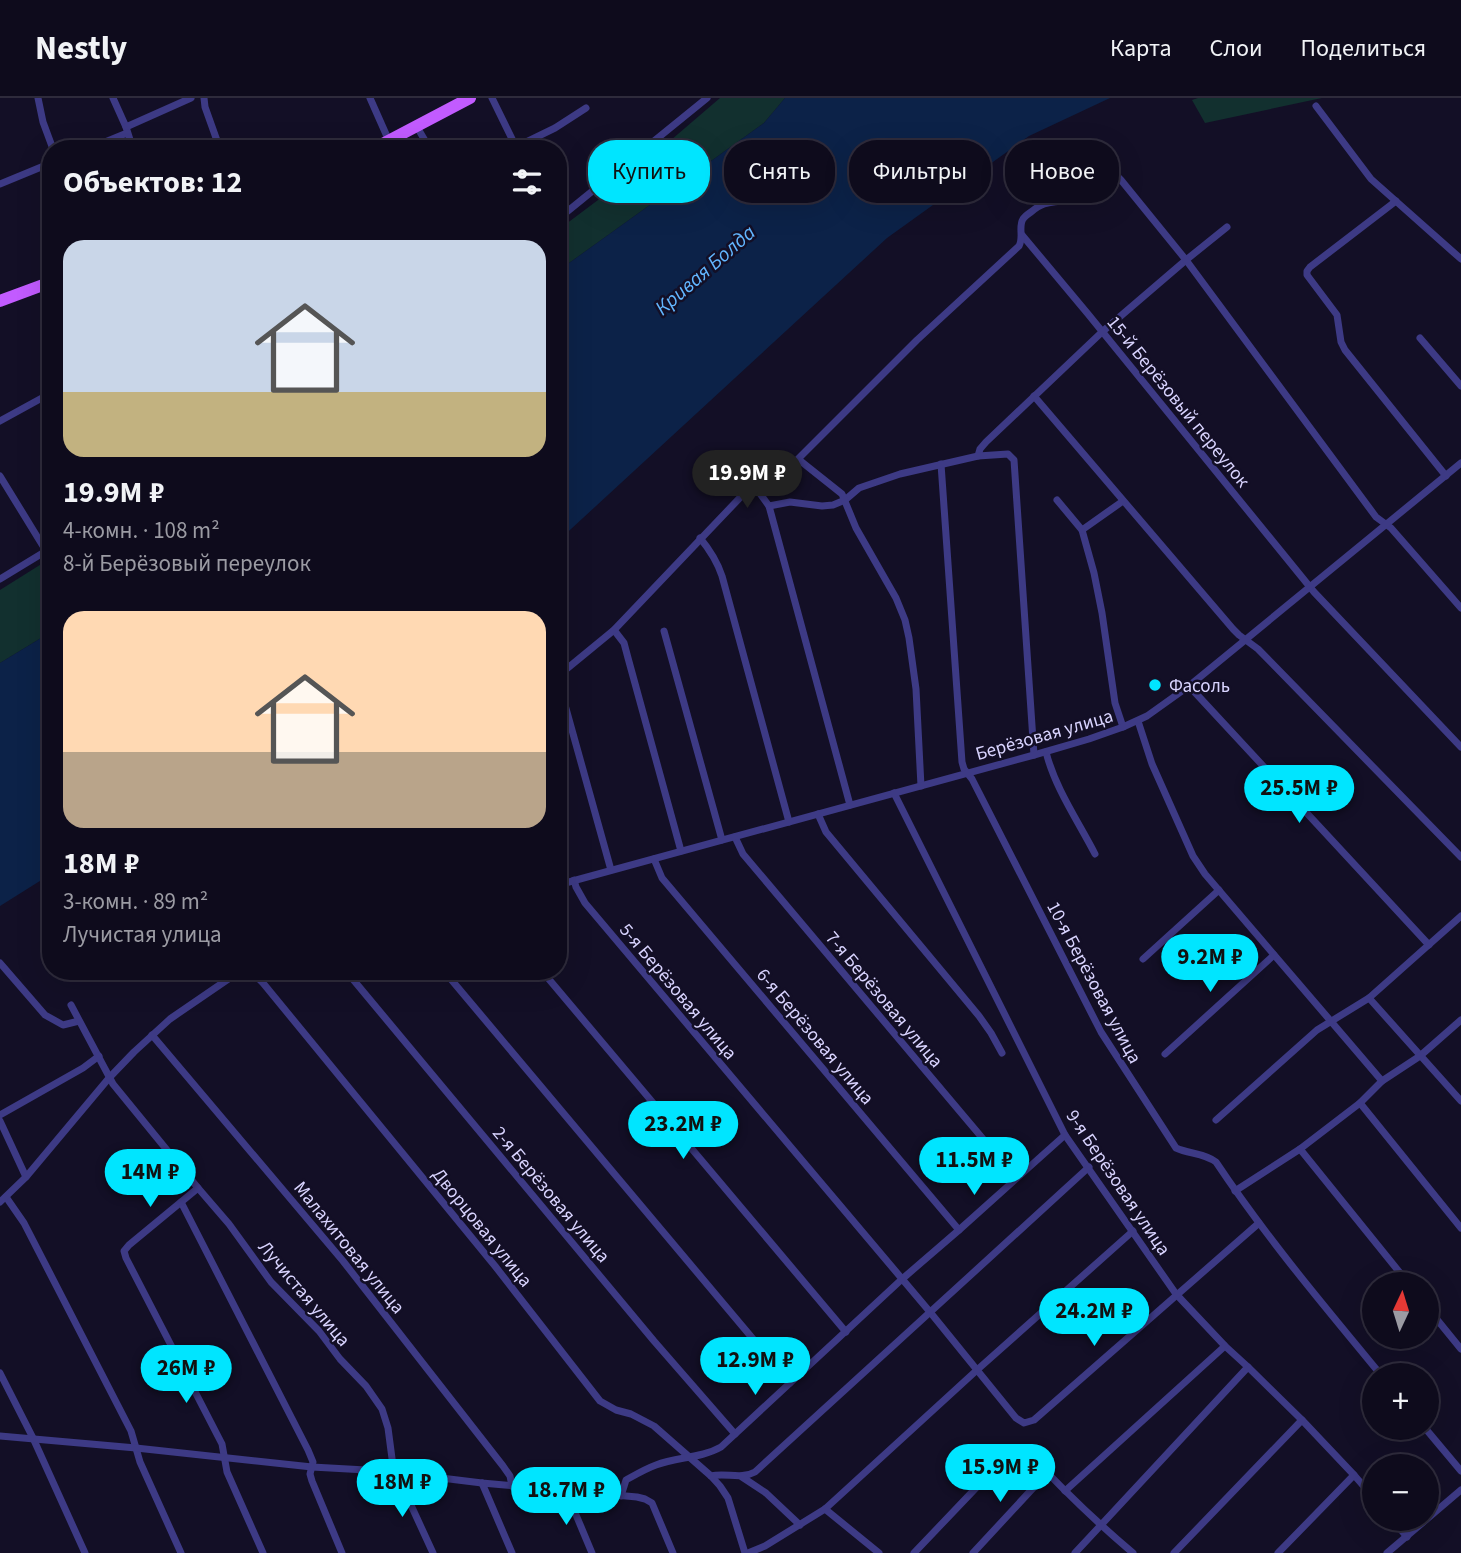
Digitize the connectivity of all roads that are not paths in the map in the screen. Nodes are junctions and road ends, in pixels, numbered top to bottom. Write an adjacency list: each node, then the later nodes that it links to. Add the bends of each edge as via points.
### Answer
1 (38, 98): 13 (street)
2 (113, 98): 12 (street)
3 (191, 98): 12 (street)
4 (204, 98): 16 (street)
5 (370, 98): 17 (street)
6 (492, 98): 20 (street)
7 (708, 98): 25 (street)
8 (465, 99): 11 (main road)
9 (1316, 106): 24 (street, via 1371,179)
10 (586, 108): 21 (street)
11 (417, 127): 18 (main road); 19 (street)
12 (127, 130): 14 (street); 15 (street)
13 (50, 140)
14 (106, 140)
15 (130, 140)
16 (217, 140)
17 (389, 140)
18 (391, 140)
19 (425, 140)
20 (512, 140)
21 (532, 140)
22 (42, 167): 23 (street)
23 (0, 184)
24 (1396, 201): 28 (street); 41 (street, via 1310,267 1307,275 1337,315 1343,347)
25 (567, 212)
26 (1227, 227): 29 (street)
27 (1022, 235): 29 (street, via 1021,221 1040,204 1075,197 1108,175 1116,175); 32 (street, 15-й Берёзовый переулок); 43 (street, via 1019,246 798,459)
28 (1461, 259)
29 (1186, 260): 32 (street); 47 (street)
30 (42, 285): 31 (main road)
31 (0, 301)
32 (1102, 332): 35 (street); 53 (street, 15-й Берёзовый переулок)
33 (1420, 338): 34 (street)
34 (1461, 386)
35 (1034, 396): 38 (street, via 986,442); 45 (street)
36 (42, 398): 37 (street)
37 (0, 421)
38 (978, 456): 40 (street); 65 (street, via 1008,454 1014,460)
39 (1461, 463): 41 (street, Берёзовая улица)
40 (941, 464): 43 (street, via 872,482); 66 (street, 10-я Берёзовая улица, via 962,762)
41 (1446, 476): 47 (street, Берёзовая улица)
42 (0, 478): 50 (street)
43 (845, 500): 46 (street, via 822,506 799,502); 67 (street, via 905,620 916,690)
44 (1057, 500): 48 (street)
45 (1123, 501): 48 (street); 57 (street)
46 (769, 506): 49 (street, via 753,484); 69 (street)
47 (1385, 525): 53 (street, Берёзовая улица); 54 (street)
48 (1082, 530): 62 (street, via 1102,613 1115,703)
49 (700, 538): 55 (street); 71 (street, via 722,576)
50 (42, 540)
51 (42, 553): 52 (street)
52 (0, 579)
53 (1310, 587): 57 (street, Берёзовая улица); 63 (street, 15-й Берёзовый переулок)
54 (1461, 608)
55 (614, 630): 58 (street); 74 (street, via 624,643)
56 (664, 631): 73 (street)
57 (1245, 640): 59 (street, Берёзовая улица); 76 (street)
58 (567, 669)
59 (1189, 686): 61 (street, Берёзовая улица); 83 (street)
60 (567, 712): 78 (street)
61 (1138, 721): 62 (street, Берёзовая улица); 81 (street, via 1193,856)
62 (1124, 727): 64 (street, Берёзовая улица)
63 (1461, 747)
64 (1046, 752): 65 (street, Берёзовая улица); 75 (street)
65 (1034, 755): 66 (street, Берёзовая улица)
66 (967, 773): 67 (street, Берёзовая улица); 115 (street, 10-я Берёзовая улица, via 1114,1054 1176,1148 1216,1162)
67 (921, 786): 68 (street, Берёзовая улица)
68 (894, 793): 69 (street, Берёзовая улица); 109 (street, 9-я Берёзовая улица)
69 (850, 805): 70 (street, Берёзовая улица)
70 (818, 814): 71 (street, Берёзовая улица); 98 (street, via 826,832 979,1016)
71 (789, 822): 72 (street, Берёзовая улица)
72 (736, 837): 73 (street, Берёзовая улица); 113 (street, 7-я Берёзовая улица, via 743,854)
73 (722, 840): 74 (street, Берёзовая улица)
74 (681, 851): 77 (street, Берёзовая улица)
75 (1095, 854)
76 (1461, 857)
77 (654, 859): 78 (street, Берёзовая улица); 120 (street, 6-я Берёзовая улица, via 663,878)
78 (611, 870): 79 (street, Берёзовая улица)
79 (574, 880): 80 (street, Берёзовая улица); 123 (street, 5-я Берёзовая улица, via 585,903)
80 (567, 882)
81 (1219, 890): 84 (street); 85 (street)
82 (1461, 916): 83 (street)
83 (1429, 945): 92 (street)
84 (1274, 956): 96 (street); 99 (street)
85 (1143, 959)
86 (0, 963): 95 (street, via 45,1016 63,1025)
87 (227, 980): 97 (street)
88 (261, 980): 141 (street, Дворцовая улица, via 600,1401 654,1426)
89 (353, 980): 136 (street, 2-я Берёзовая улица)
90 (452, 980): 134 (street)
91 (550, 980): 127 (street)
92 (1369, 998): 96 (street); 101 (street)
93 (71, 1005): 95 (street, Лучистая улица)
94 (1461, 1020): 101 (street)
95 (79, 1021): 100 (street, Лучистая улица)
96 (1330, 1022): 103 (street); 108 (street)
97 (152, 1035): 102 (street); 152 (street, Малахитовая улица, via 374,1300 503,1466)
98 (1002, 1053)
99 (1165, 1054)
100 (99, 1056): 102 (street, Лучистая улица); 106 (street)
101 (1420, 1056): 103 (street); 104 (street)
102 (109, 1078): 112 (street); 114 (street, Лучистая улица)
103 (1381, 1081): 105 (street)
104 (1461, 1101)
105 (1360, 1103): 110 (street); 119 (street)
106 (0, 1115)
107 (0, 1121): 112 (street)
108 (1216, 1121)
109 (1065, 1135): 111 (street, 9-я Берёзовая улица); 113 (street)
110 (1300, 1149): 115 (street); 122 (street)
111 (1089, 1167): 121 (street, 9-я Берёзовая улица); 125 (street)
112 (26, 1177): 116 (street)
113 (1016, 1178): 120 (street)
114 (198, 1188): 117 (street); 145 (street, Лучистая улица, via 271,1282 366,1386 386,1418)
115 (1235, 1191): 118 (street, 10-я Берёзовая улица)
116 (3, 1199): 140 (street, via 31,1236)
117 (181, 1202): 142 (street, via 124,1251 222,1444); 143 (street, via 308,1450)
118 (1259, 1223): 124 (street); 130 (street, 10-я Берёзовая улица)
119 (1461, 1228)
120 (960, 1230): 123 (street)
121 (1133, 1231): 124 (street, 9-я Берёзовая улица); 132 (street)
122 (1399, 1272)
123 (901, 1280): 125 (street, 5-я Берёзовая улица); 127 (street)
124 (1176, 1294): 128 (street, 9-я Берёзовая улица); 132 (street, 5-я Берёзовая улица, via 1034,1420 1024,1423 1016,1418)
125 (930, 1312): 132 (street, 5-я Берёзовая улица); 149 (street, via 755,1472)
126 (1439, 1322): 129 (street)
127 (846, 1332): 134 (street)
128 (1225, 1346): 131 (street, 9-я Берёзовая улица); 155 (street)
129 (1461, 1349)
130 (1371, 1363)
131 (1248, 1367): 135 (street, 9-я Берёзовая улица); 159 (street)
132 (977, 1370): 157 (street)
133 (0, 1373): 138 (street)
134 (790, 1383): 136 (street)
135 (1302, 1420): 147 (street, 9-я Берёзовая улица); 176 (street)
136 (735, 1434): 141 (street, via 722,1447)
137 (0, 1436): 138 (street)
138 (33, 1438): 140 (street); 162 (street)
139 (1435, 1440): 144 (street)
140 (136, 1448): 142 (street); 163 (street)
141 (689, 1457): 148 (street, Дворцовая улица); 156 (street, via 658,1464 626,1480)
142 (224, 1458): 143 (street); 164 (street)
143 (312, 1467): 145 (street); 165 (street, via 312,1481)
144 (1461, 1471)
145 (397, 1473): 150 (street); 166 (street, Лучистая улица)
146 (1047, 1473): 155 (street); 172 (street, via 1024,1448 1014,1448); 173 (street)
147 (1354, 1475): 151 (street, 9-я Берёзовая улица); 177 (street)
148 (711, 1476): 149 (street); 170 (street, Дворцовая улица, via 728,1498)
149 (741, 1477): 158 (street)
150 (482, 1483): 152 (street); 167 (street)
151 (1362, 1484)
152 (512, 1486): 154 (street)
153 (1461, 1490): 161 (street)
154 (566, 1491): 156 (street); 168 (street)
155 (1065, 1491): 159 (street)
156 (621, 1496): 169 (street, via 652,1503)
157 (825, 1509): 158 (street); 171 (street)
158 (800, 1525): 170 (street)
159 (1101, 1526): 174 (street); 175 (street)
160 (1402, 1531): 161 (street)
161 (1407, 1537): 178 (street)
162 (85, 1553)
163 (181, 1553)
164 (263, 1553)
165 (342, 1553)
166 (433, 1553)
167 (512, 1553)
168 (592, 1553)
169 (673, 1553)
170 (747, 1553)
171 (879, 1553)
172 (914, 1553)
173 (973, 1553)
174 (1075, 1553)
175 (1133, 1553)
176 (1174, 1553)
177 (1278, 1553)
178 (1387, 1553)

